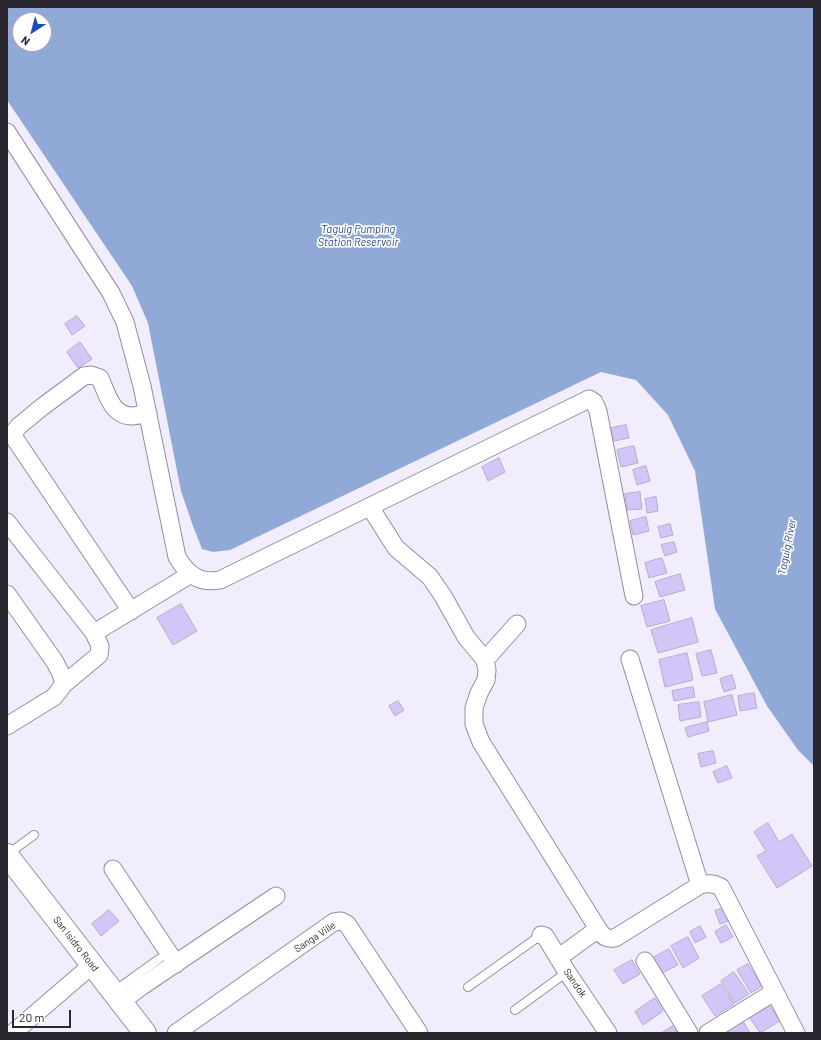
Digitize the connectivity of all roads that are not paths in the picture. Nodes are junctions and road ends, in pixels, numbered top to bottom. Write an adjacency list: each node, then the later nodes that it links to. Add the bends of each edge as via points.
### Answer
1 (7, 132): 2 (street, via 111,293 125,322)
2 (148, 413): 3 (street, via 133,416 121,414 113,406 100,378 84,376 28,418 14,432); 6 (street, via 177,557)
3 (11, 443): 9 (street)
4 (370, 507): 6 (street, via 220,580 201,579); 8 (street, via 589,399 594,402 598,411); 13 (street, via 396,548 430,577 466,637)
5 (7, 522): 11 (street)
6 (191, 574): 9 (street)
7 (7, 594): 14 (street, via 55,662)
8 (634, 596)
9 (131, 611): 11 (street)
10 (517, 624): 13 (street)
11 (94, 633): 14 (street, via 100,646 99,655)
12 (630, 659): 19 (street)
13 (485, 660): 21 (street, via 488,670 486,680 474,708 474,724 481,742)
14 (64, 684): 15 (street, via 54,697)
15 (7, 726)
16 (34, 835): 17 (lane)
17 (7, 855): 27 (street, San Isidro Road)
18 (113, 868): 26 (street)
19 (700, 885): 21 (street, via 615,938 604,937); 30 (street, via 713,883 721,887)
20 (276, 896): 26 (street)
21 (598, 929): 23 (street)
22 (541, 935): 23 (street, Sandok, via 545,936); 29 (lane)
23 (558, 958): 28 (street, Sandok)
24 (159, 959): 31 (lane)
25 (645, 961): 38 (street)
26 (176, 964): 31 (street, via 142,986)
27 (92, 965): 31 (street, San Isidro Road); 33 (street)
28 (567, 972): 32 (lane); 37 (street, Sandok)
29 (468, 987)
30 (774, 992): 39 (street); 40 (street)
31 (117, 997): 34 (street, San Isidro Road)
32 (515, 1010)
33 (13, 1033)
34 (145, 1033)
35 (176, 1033): 36 (street, Sanga Ville, via 334,922 341,921 347,924)
36 (419, 1033)
37 (608, 1033)
38 (689, 1033)
39 (708, 1033)
40 (796, 1033)

